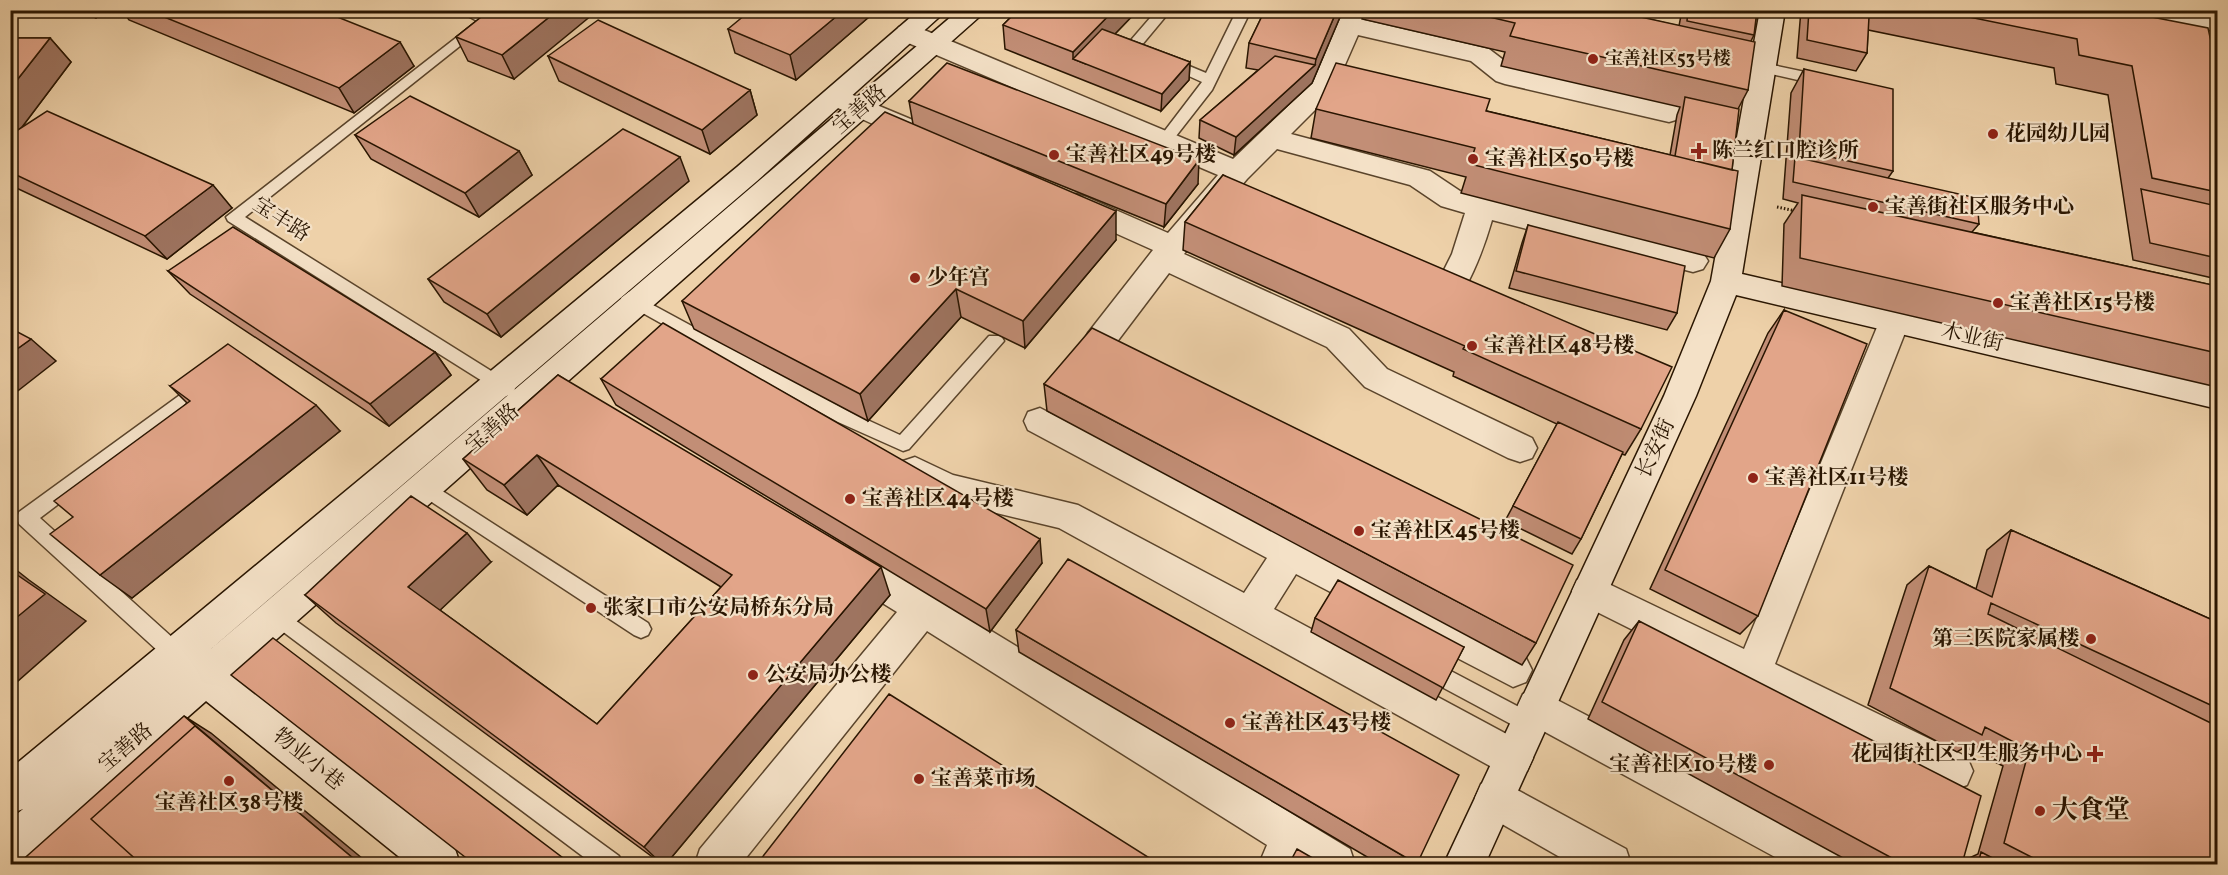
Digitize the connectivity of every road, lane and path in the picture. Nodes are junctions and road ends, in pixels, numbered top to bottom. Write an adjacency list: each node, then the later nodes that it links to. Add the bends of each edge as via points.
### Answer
1 (935, 10): 10 (street, 宝善路)
2 (975, 10): 10 (street, 宝善路)
3 (1165, 10): 13 (lane, via 1132,47)
4 (1244, 10): 13 (lane)
5 (1773, 10): 12 (street, 长安街)
6 (487, 12): 35 (lane, 宝丰路, via 234,217)
7 (1353, 18): 16 (street, via 1480,55 1505,75); 17 (street, via 1324,86)
8 (2138, 19): 9 (street); 11 (street)
9 (2217, 25)
10 (922, 39): 15 (street, 宝善路); 18 (street)
11 (2217, 46)
12 (1763, 68): 14 (lane); 22 (street, 长安街)
13 (1210, 80): 18 (lane)
14 (1837, 83)
15 (849, 103): 19 (street); 29 (street, 宝善路)
16 (1669, 113)
17 (1270, 138): 20 (street); 23 (street, via 1420,178 1450,199)
18 (1164, 141): 20 (street)
19 (943, 145)
20 (1238, 182): 25 (street)
21 (1052, 194): 25 (street)
22 (1741, 198): 24 (path); 28 (street, 长安街)
23 (1481, 207): 26 (street); 27 (street, via 1467,254)
24 (1806, 214)
25 (1168, 253): 32 (street); 39 (street, via 1338,338 1376,378)
26 (1693, 261)
27 (1454, 280)
28 (1726, 281): 30 (street, 木业街); 44 (street, 长安街, via 1674,372)
29 (624, 296): 31 (lane, via 844,417 903,444); 35 (street, 宝善路); 37 (street, 宝善路)
30 (1895, 320): 36 (street, 木业街); 52 (street)
31 (995, 341)
32 (1099, 342)
33 (694, 347): 47 (street, via 946,488 1066,516)
34 (218, 373): 50 (lane, via 26,518)
35 (498, 384): 37 (lane, 宝丰路); 40 (street, 宝善路)
36 (2217, 396)
37 (525, 401): 41 (street, 宝善路)
38 (1040, 421): 43 (street)
39 (1520, 448)
40 (396, 469): 41 (lane); 45 (street, 宝善路)
41 (425, 488): 48 (street, 宝善路); 49 (lane)
42 (823, 548): 46 (street)
43 (1290, 553): 47 (street); 51 (street)
44 (1590, 591): 52 (street); 55 (street, 长安街)
45 (248, 595): 48 (lane); 50 (street, 宝善路)
46 (922, 609): 61 (street); 64 (street)
47 (1250, 615): 56 (street)
48 (278, 617): 53 (street, 宝善路); 63 (lane)
49 (641, 629)
50 (177, 655): 53 (street, 物业小巷); 58 (street, 宝善路)
51 (1513, 670)
52 (1754, 672): 57 (street)
53 (207, 679): 60 (street, 宝善路); 62 (street, 物业小巷)
54 (1447, 679): 55 (lane)
55 (1533, 715): 56 (street, 长安街); 68 (street)
56 (1513, 759): 59 (street, 长安街)
57 (1953, 771)
58 (10, 795)
59 (1496, 798): 66 (street, 长安街); 67 (street)
60 (10, 847)
61 (1286, 851): 65 (street)
62 (440, 864)
63 (610, 864)
64 (715, 864)
65 (1335, 864)
66 (1464, 864)
67 (1611, 864)
68 (1828, 864)

